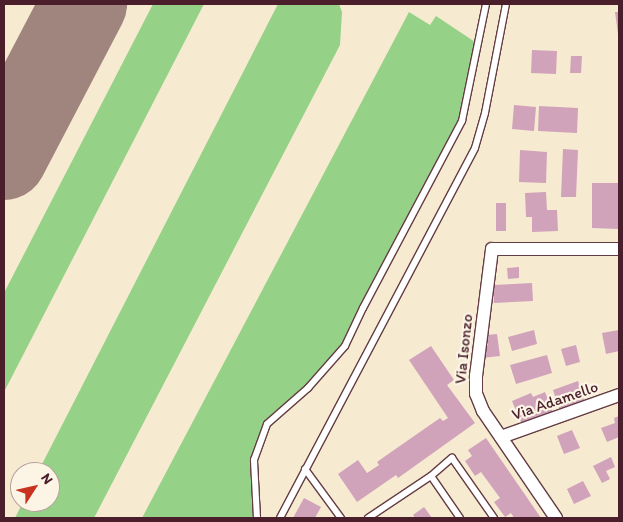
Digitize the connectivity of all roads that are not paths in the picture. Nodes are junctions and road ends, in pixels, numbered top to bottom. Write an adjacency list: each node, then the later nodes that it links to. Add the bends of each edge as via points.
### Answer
1 (486, 4): 9 (lane, via 462,121 346,346 308,388 267,424 254,460)
2 (506, 4): 6 (lane, via 475,148)
3 (619, 249): 5 (street, Via Isonzo, via 492,249 476,394 483,412)
4 (619, 396): 5 (street, Via Adamello)
5 (501, 437): 14 (street, Via Isonzo)
6 (305, 469): 8 (lane); 10 (lane)
7 (431, 476): 11 (lane); 12 (lane); 13 (lane, via 452,458)
8 (337, 516)
9 (257, 518)
10 (280, 518)
11 (368, 518)
12 (460, 518)
13 (492, 518)
14 (556, 518)

